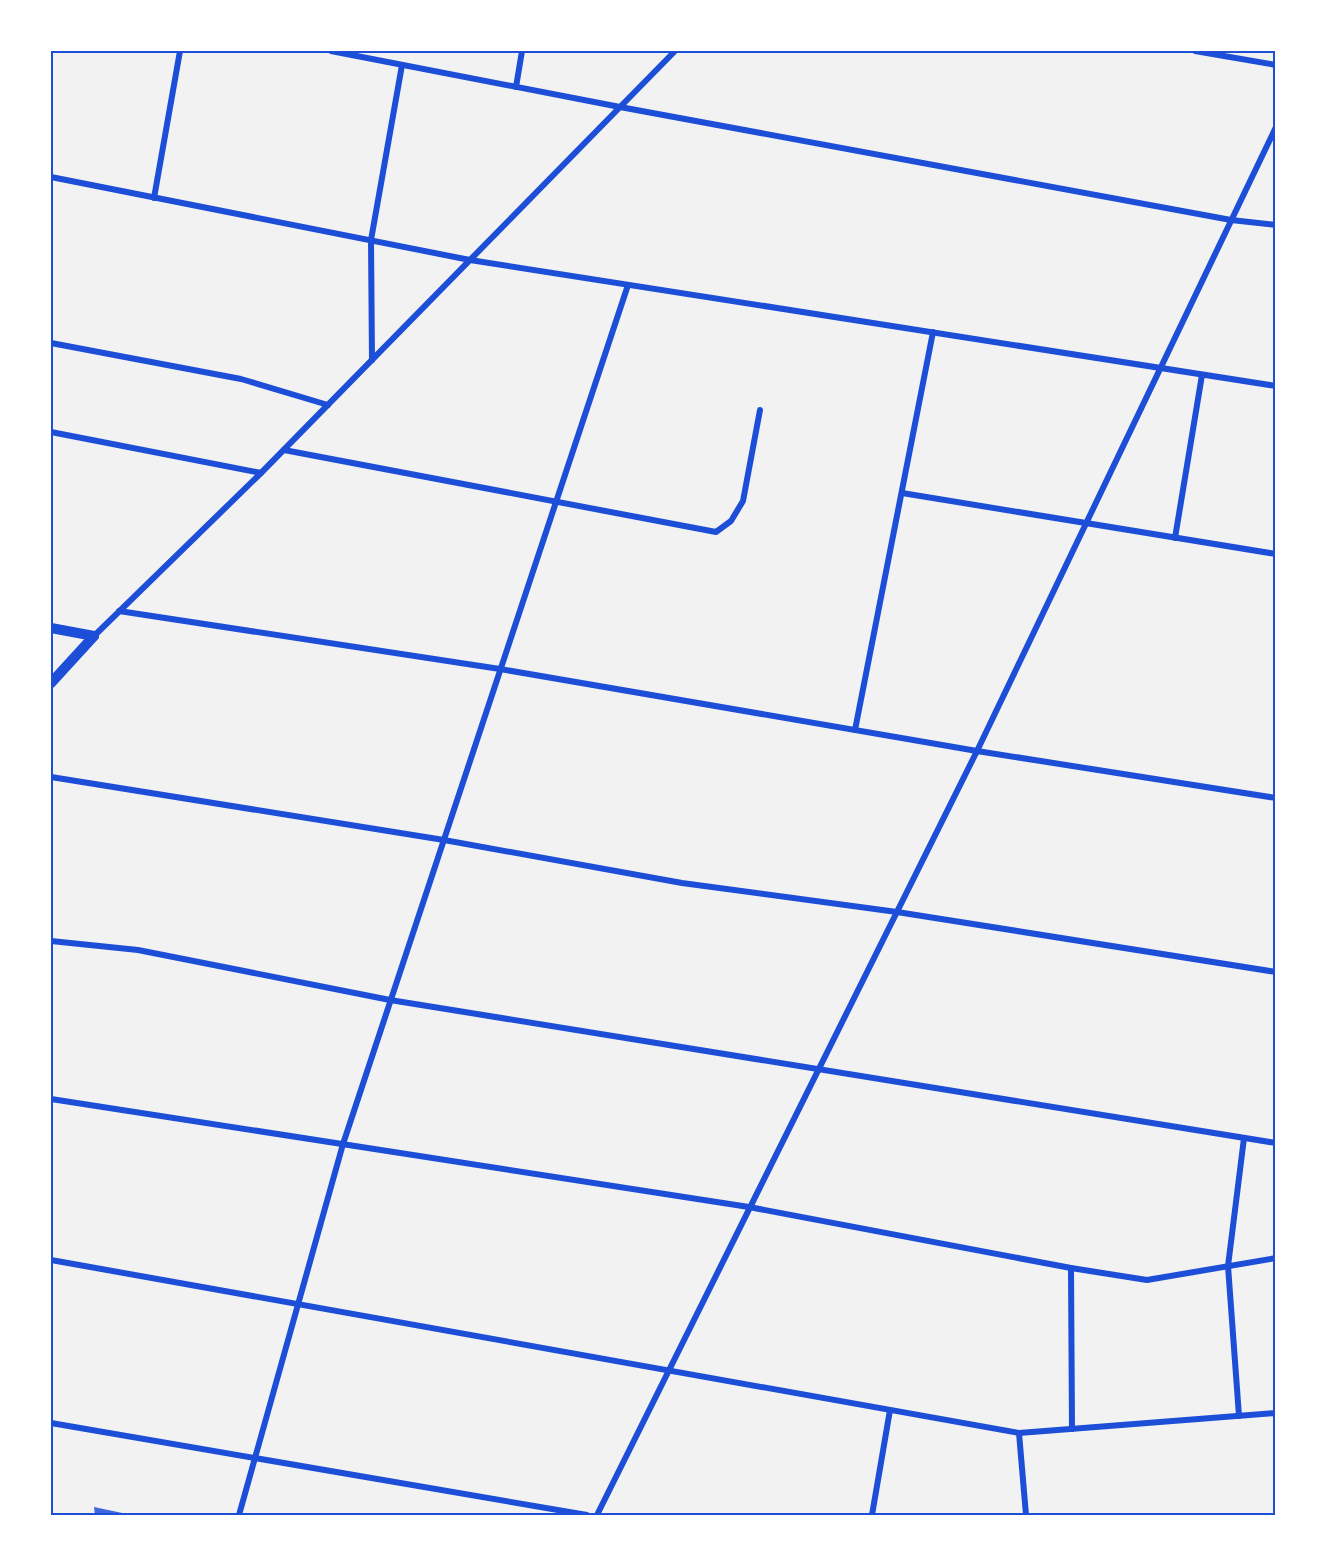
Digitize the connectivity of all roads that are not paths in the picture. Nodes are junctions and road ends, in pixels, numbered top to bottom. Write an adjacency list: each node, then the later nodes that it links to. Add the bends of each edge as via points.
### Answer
1 (180, 51): 13 (street)
2 (331, 51): 6 (street)
3 (522, 51): 9 (street)
4 (675, 51): 10 (street)
5 (1195, 51): 8 (street)
6 (362, 54): 7 (street)
7 (402, 65): 9 (street); 16 (street)
8 (1276, 65)
9 (516, 87): 10 (street)
10 (620, 107): 14 (street); 17 (street)
11 (1276, 127): 14 (street)
12 (51, 177): 13 (street)
13 (154, 198): 16 (street)
14 (1231, 220): 15 (street); 22 (street)
15 (1276, 225)
16 (370, 240): 17 (street); 21 (street)
17 (470, 260): 18 (street); 21 (street)
18 (628, 285): 19 (street); 31 (street)
19 (933, 332): 22 (street); 30 (street)
20 (51, 343): 25 (street, via 241,379)
21 (372, 360): 25 (street)
22 (1161, 368): 23 (street); 32 (street)
23 (1202, 375): 24 (street); 33 (street)
24 (1276, 386)
25 (328, 405): 28 (street)
26 (760, 410): 31 (street, via 744,501 731,521 716,532)
27 (51, 432): 29 (street)
28 (284, 450): 29 (street); 31 (street)
29 (261, 473): 35 (street)
30 (902, 493): 32 (street); 40 (street)
31 (556, 502): 38 (street)
32 (1086, 523): 33 (street); 41 (street)
33 (1175, 538): 34 (street)
34 (1276, 554)
35 (119, 611): 37 (street); 38 (street)
36 (51, 628): 37 (street)
37 (94, 636): 39 (street)
38 (500, 669): 40 (street); 44 (street)
39 (51, 683)
40 (855, 730): 41 (street)
41 (977, 751): 43 (street); 45 (street)
42 (51, 777): 44 (street)
43 (1276, 798)
44 (444, 840): 45 (street, via 682,883); 48 (street)
45 (897, 912): 47 (street); 49 (street)
46 (51, 941): 48 (street, via 138,950)
47 (1276, 972)
48 (390, 1000): 49 (street); 53 (street)
49 (819, 1070): 51 (street); 54 (street)
50 (51, 1099): 53 (street)
51 (1244, 1138): 52 (street); 57 (street)
52 (1276, 1143)
53 (343, 1144): 54 (street); 59 (street)
54 (749, 1207): 58 (street); 60 (street)
55 (1276, 1258): 57 (street)
56 (51, 1260): 59 (street)
57 (1228, 1266): 58 (street, via 1147,1280); 63 (street)
58 (1071, 1268): 65 (street)
59 (298, 1304): 60 (street); 67 (street)
60 (668, 1371): 61 (street); 70 (street)
61 (890, 1410): 66 (street); 71 (street)
62 (1276, 1413): 63 (street)
63 (1239, 1416): 65 (street)
64 (51, 1423): 67 (street)
65 (1072, 1429): 66 (street)
66 (1019, 1433): 72 (street)
67 (255, 1458): 68 (street); 69 (street)
68 (239, 1515)
69 (587, 1515)
70 (597, 1515)
71 (872, 1515)
72 (1026, 1515)

